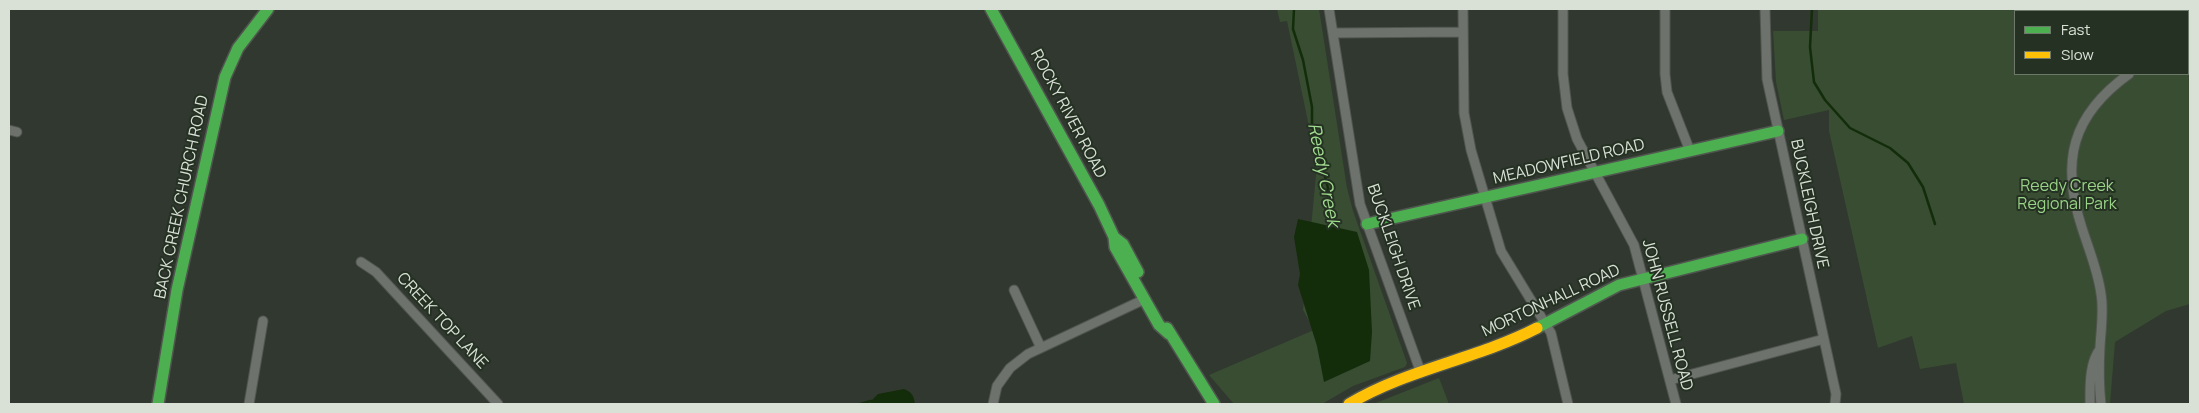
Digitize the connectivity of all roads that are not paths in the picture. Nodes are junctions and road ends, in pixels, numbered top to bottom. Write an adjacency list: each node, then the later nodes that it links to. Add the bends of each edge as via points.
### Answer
1 (268, 9): 30 (street, BACK CREEK CHURCH ROAD, via 238,48 225,77 177,290)
2 (991, 9): 16 (street, ROCKY RIVER ROAD)
3 (1329, 9): 9 (street, BUCKLEIGH DRIVE)
4 (1463, 9): 8 (street)
5 (1563, 9): 13 (street, JOHN RUSSELL ROAD, via 1563,74 1567,108 1577,139)
6 (1665, 9): 12 (street, via 1668,92)
7 (1765, 9): 11 (street, BUCKLEIGH DRIVE, via 1767,79)
8 (1463, 32): 9 (street); 14 (street, via 1464,113)
9 (1333, 33): 15 (street, BUCKLEIGH DRIVE, via 1354,178)
10 (2128, 75): 27 (street, via 2090,109 2077,136 2073,154 2071,177 2076,204 2102,295)
11 (1778, 131): 12 (street, MEADOWFIELD ROAD); 17 (street, BUCKLEIGH DRIVE)
12 (1690, 150): 13 (street, MEADOWFIELD ROAD)
13 (1596, 172): 14 (street, MEADOWFIELD ROAD); 19 (street, JOHN RUSSELL ROAD, via 1630,236)
14 (1486, 198): 15 (street, MEADOWFIELD ROAD); 23 (street, via 1501,251)
15 (1367, 224): 28 (street, BUCKLEIGH DRIVE)
16 (1114, 236): 21 (street, ROCKY RIVER ROAD, via 1115,247); 24 (street, ROCKY RIVER ROAD, via 1123,244)
17 (1802, 239): 19 (street, MORTONHALL ROAD); 25 (street, BUCKLEIGH DRIVE)
18 (361, 262): 32 (street, CREEK TOP LANE, via 376,272)
19 (1643, 279): 23 (street, MORTONHALL ROAD, via 1601,293); 29 (street, JOHN RUSSELL ROAD)
20 (1014, 290): 26 (street)
21 (1145, 298): 24 (street, ROCKY RIVER ROAD, via 1159,325); 26 (street)
22 (263, 321): 31 (street)
23 (1546, 324): 28 (street, MORTONHALL ROAD, via 1516,339); 36 (street)
24 (1169, 334): 34 (street, ROCKY RIVER ROAD)
25 (1824, 339): 29 (street); 38 (street, BUCKLEIGH DRIVE)
26 (1041, 348): 33 (street, via 1010,368 997,386)
27 (2100, 349): 39 (street, via 2093,364); 40 (street)
28 (1421, 373): 35 (street, MORTONHALL ROAD)
29 (1670, 380): 37 (street, JOHN RUSSELL ROAD)
30 (158, 404)
31 (249, 404)
32 (498, 404)
33 (993, 404)
34 (1214, 404)
35 (1349, 404)
36 (1568, 404)
37 (1676, 404)
38 (1836, 404)
39 (2090, 404)
40 (2101, 404)

